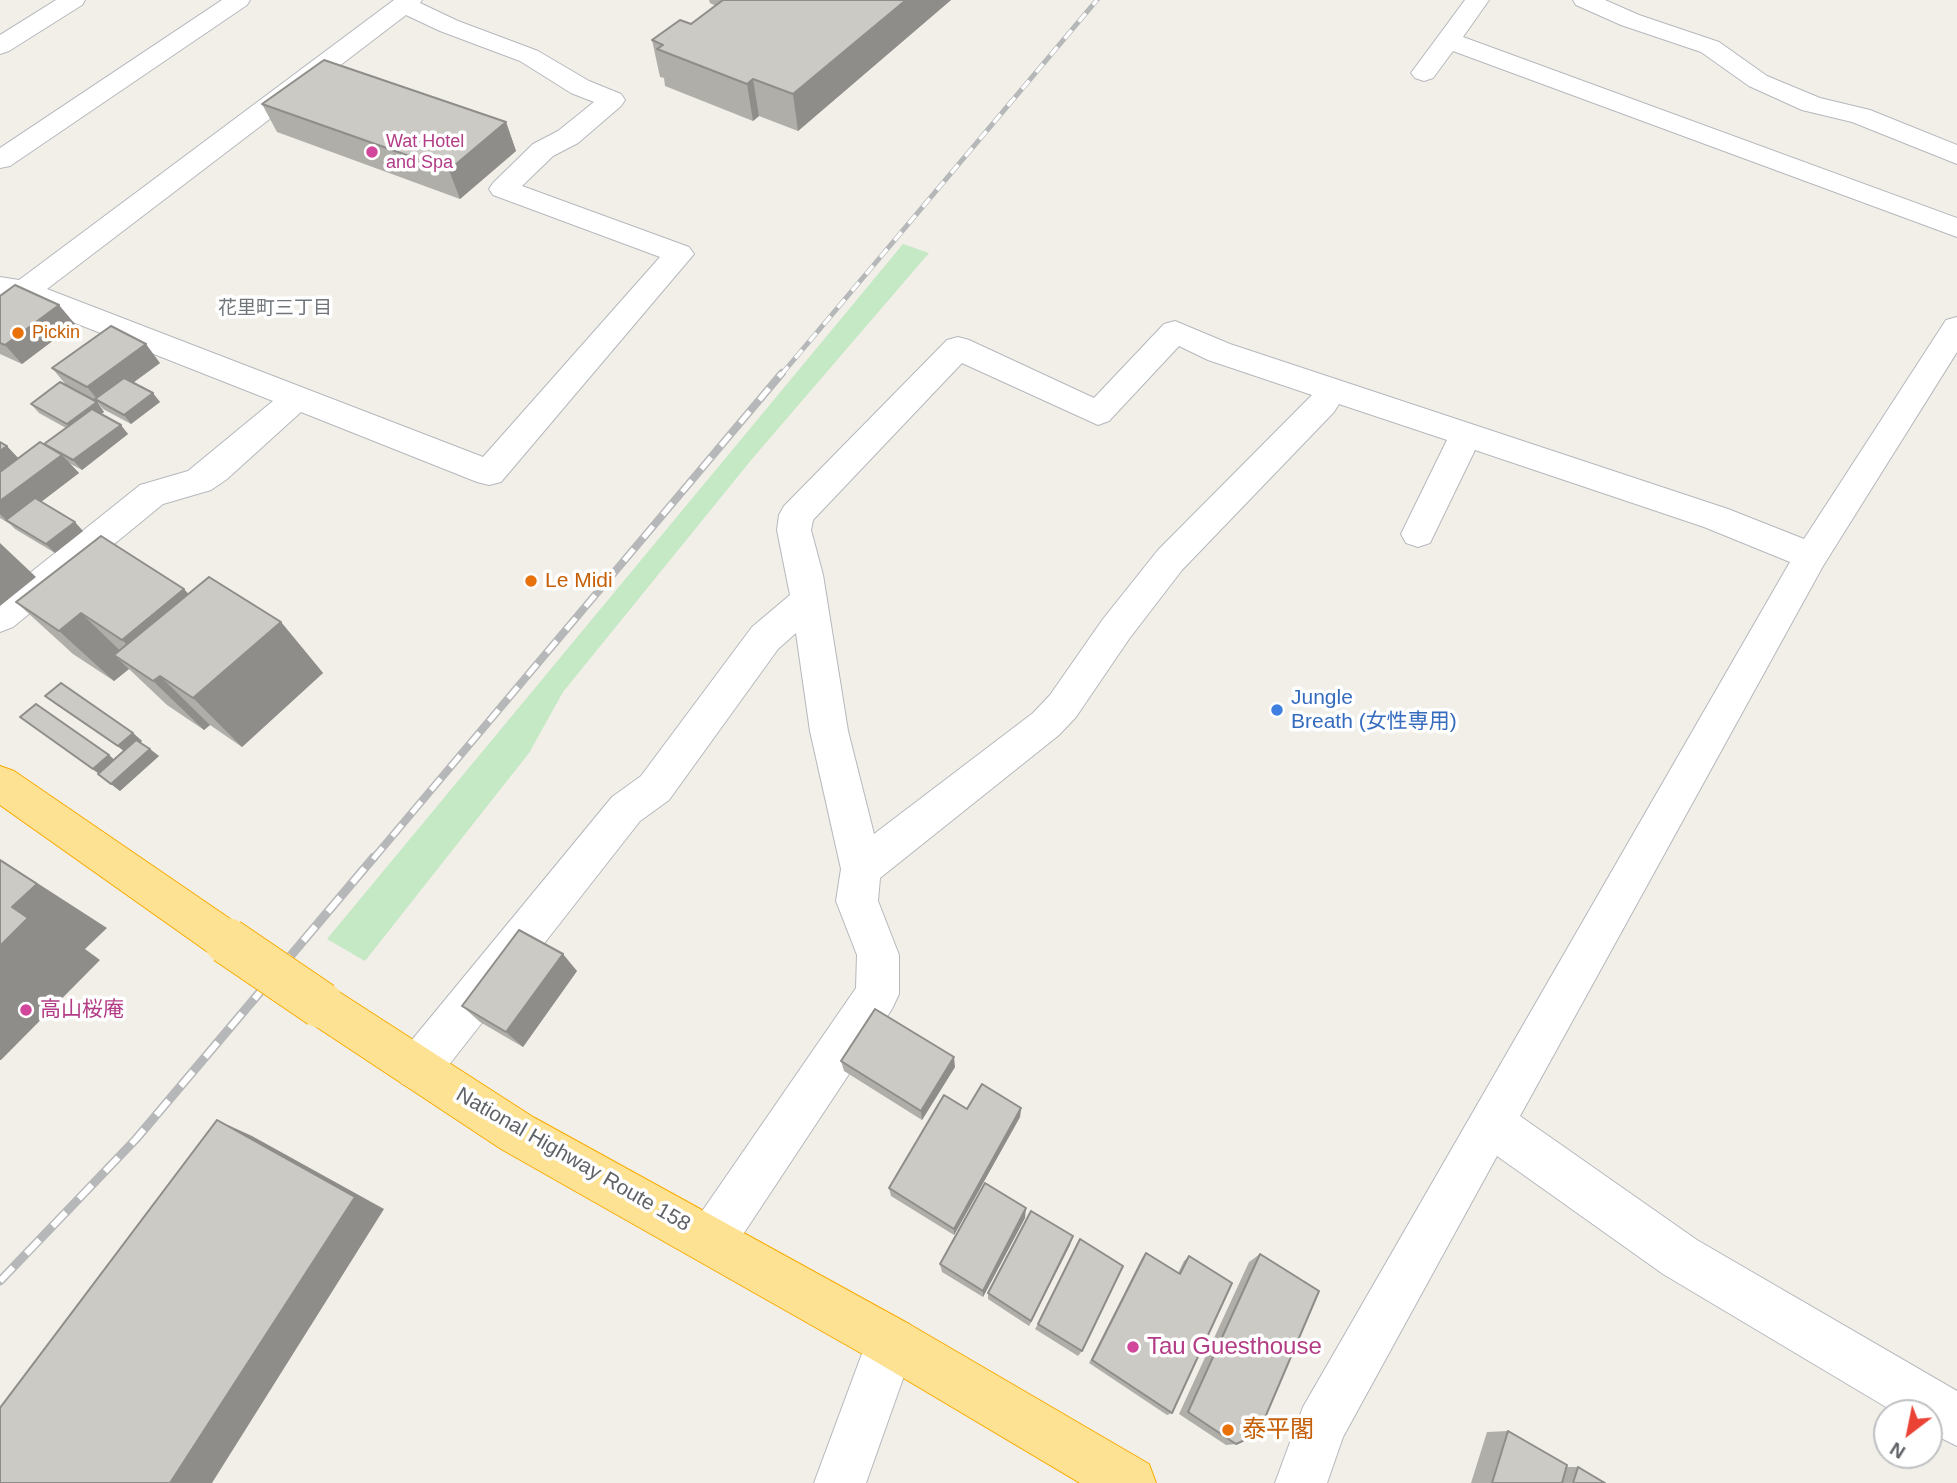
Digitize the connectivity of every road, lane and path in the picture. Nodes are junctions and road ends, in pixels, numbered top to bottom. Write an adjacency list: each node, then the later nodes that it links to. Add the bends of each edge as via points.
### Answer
1 (73, 0): 7 (street)
2 (238, 0): 10 (street)
3 (1477, 0): 6 (street)
4 (1585, 0): 9 (street, via 1710,47 1758,81 1811,104 1861,116)
5 (405, 2): 12 (street); 15 (street, via 456,29 529,56 580,87 612,100 568,137 543,150 503,189 679,254 489,473)
6 (1448, 40): 8 (street); 11 (street)
7 (0, 46)
8 (1424, 73)
9 (1957, 156)
10 (0, 160)
11 (1957, 228)
12 (8, 296): 15 (street)
13 (1957, 327): 18 (street)
14 (1331, 390): 16 (street); 19 (street, via 1219,352 1175,331 1098,413 958,348 796,515 794,530); 22 (street, via 1323,404 1170,560 1046,724)
15 (298, 397): 20 (street, via 215,470 199,481 152,494)
16 (1466, 435): 17 (street); 18 (street, via 1716,518)
17 (1418, 534)
18 (1811, 556): 24 (street)
19 (809, 600): 22 (street, via 829,731); 23 (street, via 765,638 655,788 626,809)
20 (0, 617)
21 (0, 783): 23 (highway, National Highway Route 158, bridge)
22 (861, 869): 25 (street, via 857,901 878,955 877,993)
23 (418, 1068): 25 (highway, National Highway Route 158, via 517,1133)
24 (1491, 1124): 27 (street, via 1680,1257); 30 (street, via 1321,1424)
25 (711, 1240): 26 (highway, National Highway Route 158)
26 (891, 1342): 28 (street); 29 (highway, National Highway Route 158)
27 (1957, 1420)
28 (840, 1483)
29 (1130, 1483)
30 (1301, 1483)

